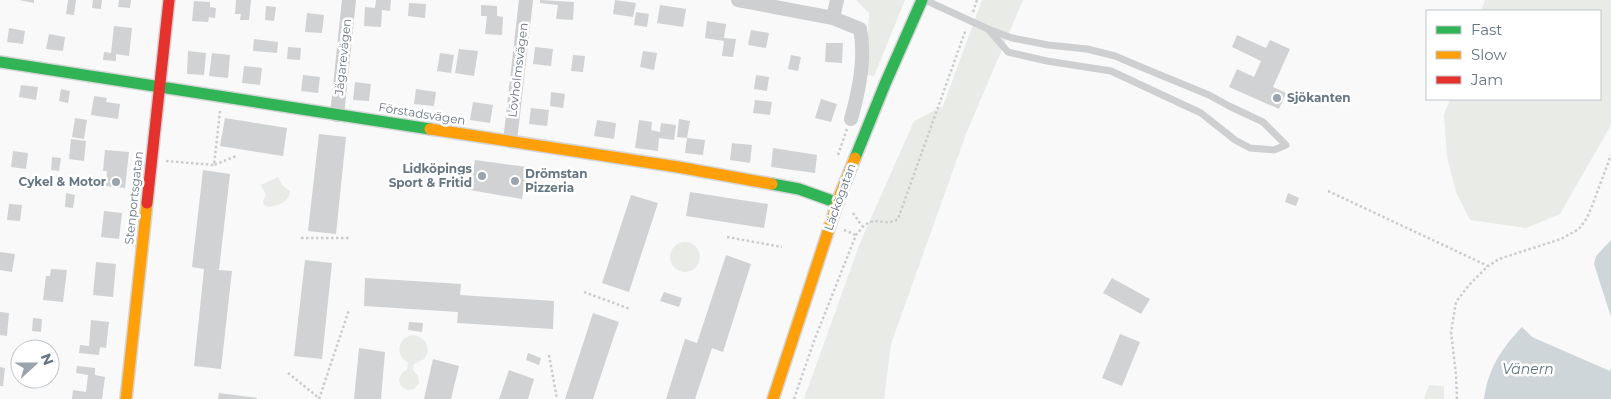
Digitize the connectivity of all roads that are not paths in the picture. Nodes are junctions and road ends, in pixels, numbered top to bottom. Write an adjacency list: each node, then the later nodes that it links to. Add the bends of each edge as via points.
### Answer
1 (169, 0): 10 (street, Stenportsgatan)
2 (349, 0): 11 (street, Jägarevägen)
3 (526, 0): 13 (street, Lövholmsvägen)
4 (738, 0): 7 (street)
5 (837, 0): 7 (street)
6 (923, 0): 8 (lane); 14 (street, Läckögatan, via 881,92)
7 (833, 18): 12 (street, via 860,29 862,41 857,96)
8 (988, 28): 8 (lane, via 1008,52 1111,71 1201,113 1250,148 1274,150 1286,145 1263,122 1209,95 1115,56 1012,38)
9 (0, 63): 10 (street, Förstadsvägen)
10 (160, 88): 11 (street, Förstadsvägen); 15 (street, Stenportsgatan)
11 (337, 115): 13 (street, Förstadsvägen)
12 (851, 119)
13 (510, 141): 14 (street, Förstadsvägen, via 799,189)
14 (838, 203): 16 (street, Läckögatan)
15 (126, 399)
16 (773, 399)

